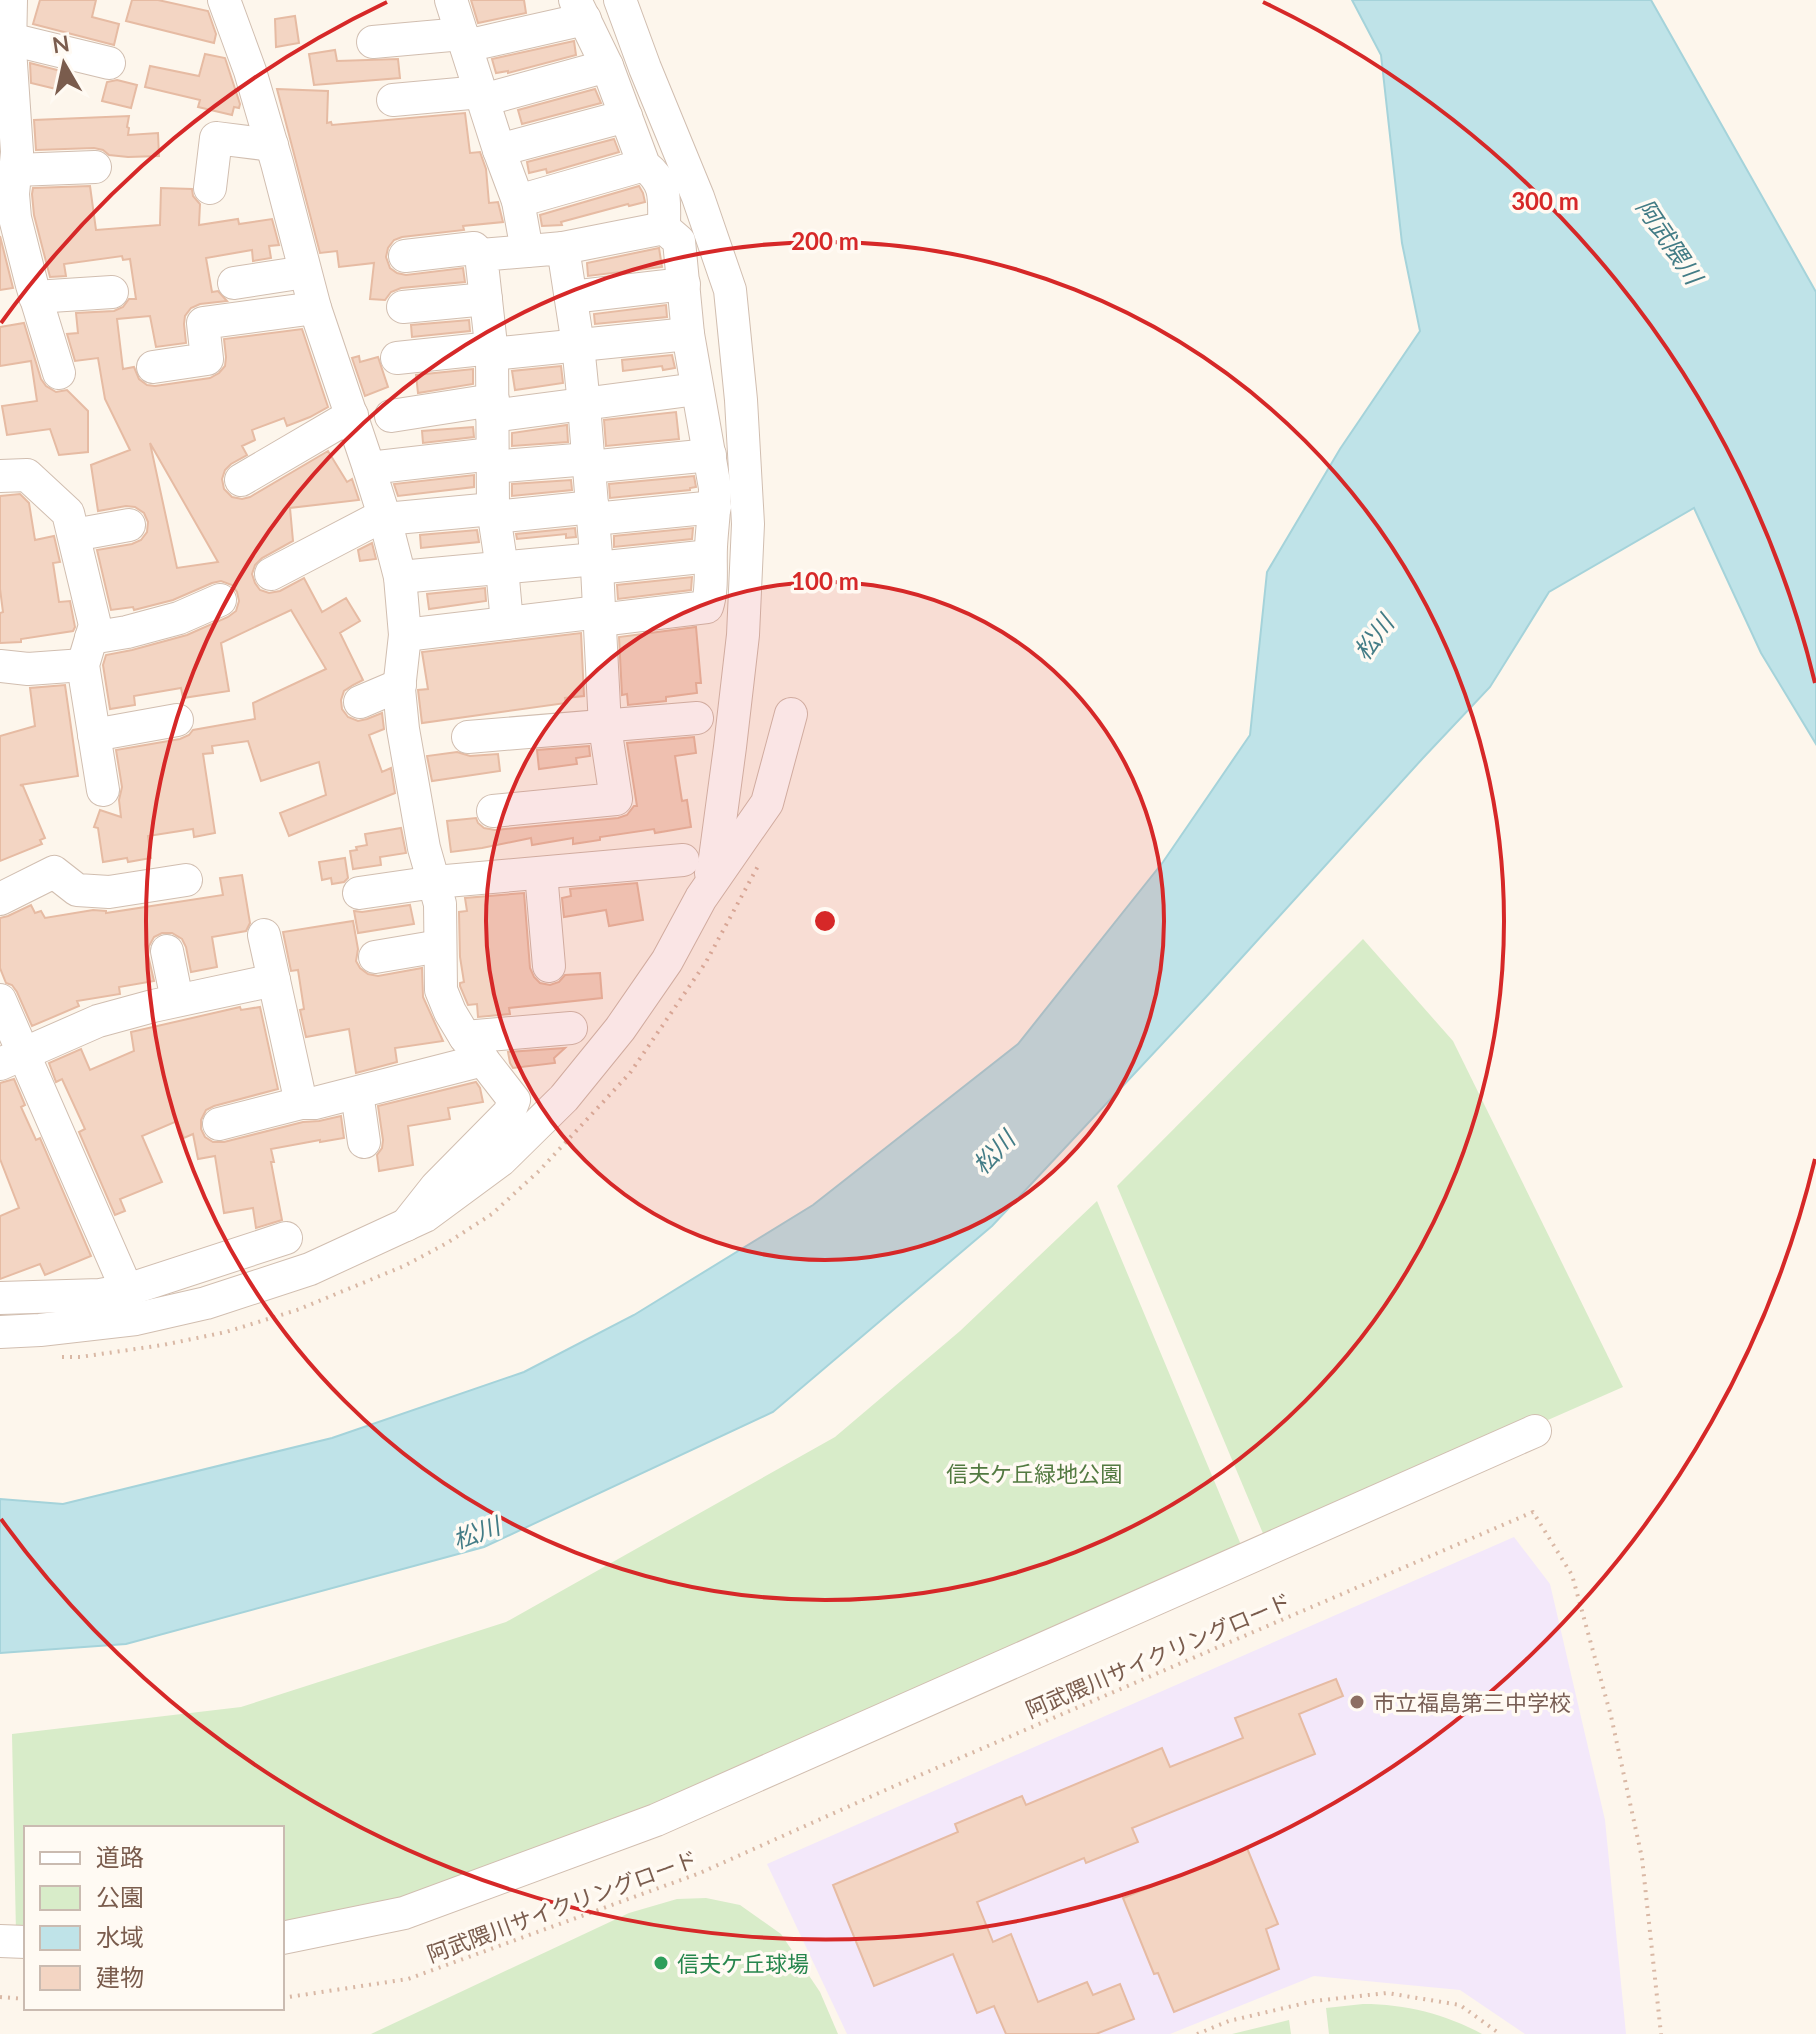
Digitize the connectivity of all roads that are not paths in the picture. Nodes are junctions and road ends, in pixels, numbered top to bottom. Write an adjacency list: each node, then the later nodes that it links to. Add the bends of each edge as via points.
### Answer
1 (11, 0): 6 (street)
2 (224, 0): 14 (street)
3 (451, 0): 7 (street)
4 (620, 0): 85 (street, via 730,290 741,400 748,524 743,635 714,866)
5 (580, 10): 7 (street); 10 (street)
6 (10, 39): 9 (street); 18 (street)
7 (464, 40): 8 (street); 11 (street)
8 (373, 42)
9 (109, 63)
10 (607, 66): 11 (street); 13 (street)
11 (482, 96): 12 (street); 15 (street)
12 (393, 100)
13 (626, 116): 15 (street); 16 (street)
14 (272, 145): 19 (street, via 216,138); 27 (street)
15 (499, 150): 20 (street)
16 (644, 165): 20 (street); 22 (street, via 657,176 664,194)
17 (95, 167): 18 (street)
18 (15, 170): 21 (street)
19 (210, 188)
20 (518, 201): 24 (street)
21 (7, 219): 31 (street)
22 (664, 228): 23 (street); 29 (street, via 679,241)
23 (563, 248): 24 (street); 32 (street)
24 (527, 251): 25 (street)
25 (481, 255): 26 (street, via 474,248); 33 (street)
26 (405, 256)
27 (305, 272): 28 (street); 35 (street)
28 (234, 283)
29 (684, 284): 32 (street); 36 (street)
30 (112, 292): 31 (street)
31 (35, 297): 41 (street)
32 (571, 297): 37 (street)
33 (486, 299): 34 (street); 38 (street)
34 (403, 307)
35 (315, 308): 40 (street, via 203,323 207,359); 45 (street)
36 (688, 334): 37 (street); 42 (street)
37 (578, 345): 38 (street); 43 (street)
38 (492, 351): 39 (street); 44 (street)
39 (397, 358)
40 (153, 367)
41 (59, 373)
42 (697, 389): 43 (street); 47 (street)
43 (584, 405): 44 (street); 49 (street)
44 (493, 408): 46 (street); 48 (street)
45 (352, 415): 50 (street); 52 (street)
46 (391, 416)
47 (710, 455): 49 (street); 53 (street)
48 (492, 460): 49 (street); 50 (street); 54 (street)
49 (589, 463): 55 (street)
50 (369, 468): 56 (street)
51 (0, 476): 58 (street, via 27,475 68,513)
52 (241, 480)
53 (715, 507): 55 (street); 59 (street)
54 (494, 513): 55 (street); 56 (street); 61 (street)
55 (594, 513): 60 (street)
56 (385, 517): 62 (street); 63 (street)
57 (129, 525): 58 (street)
58 (74, 535): 68 (street, via 95,625)
59 (710, 556): 60 (street); 65 (street, via 707,607)
60 (597, 563): 61 (street); 65 (street)
61 (502, 568): 63 (street); 66 (street)
62 (271, 574)
63 (400, 577): 67 (street)
64 (220, 600): 68 (street)
65 (600, 616): 66 (street); 75 (street)
66 (507, 623): 67 (street)
67 (405, 635): 70 (street)
68 (87, 651): 69 (street, via 28,669); 76 (street)
69 (0, 666)
70 (400, 685): 71 (street); 83 (street, via 424,848)
71 (360, 702)
72 (791, 714): 85 (street, via 767,803)
73 (697, 718): 75 (street)
74 (177, 720): 76 (street)
75 (605, 727): 77 (street); 79 (street, via 616,799)
76 (94, 735): 78 (street)
77 (468, 737)
78 (103, 790)
79 (493, 811)
80 (683, 860): 81 (street)
81 (541, 873): 83 (street); 91 (street)
82 (186, 880): 86 (street, via 109,892 77,890 54,872)
83 (435, 882): 84 (street); 88 (street)
84 (359, 893)
85 (701, 898): 102 (street, via 667,961 564,1098 501,1160)
86 (0, 899)
87 (264, 935): 92 (street)
88 (440, 946): 90 (street); 96 (street, via 441,990)
89 (167, 951): 94 (street)
90 (375, 957)
91 (549, 966)
92 (274, 980): 94 (street); 99 (street)
93 (0, 1000): 97 (street)
94 (177, 1000): 97 (street, via 98,1021)
95 (571, 1028): 96 (street)
96 (474, 1048): 98 (street); 102 (street, via 514,1100 509,1113)
97 (12, 1059): 104 (street)
98 (357, 1093): 99 (street); 101 (street)
99 (301, 1103): 100 (street)
100 (219, 1124)
101 (364, 1142)
102 (406, 1225): 106 (street, via 310,1269 206,1303 136,1319)
103 (286, 1238): 104 (street)
104 (127, 1290): 105 (street)
105 (0, 1298)
106 (0, 1332)
107 (1535, 1431): 108 (street, via 656,1820 404,1913)
108 (284, 1938)
109 (0, 1941): 110 (street)
110 (24, 1942)

